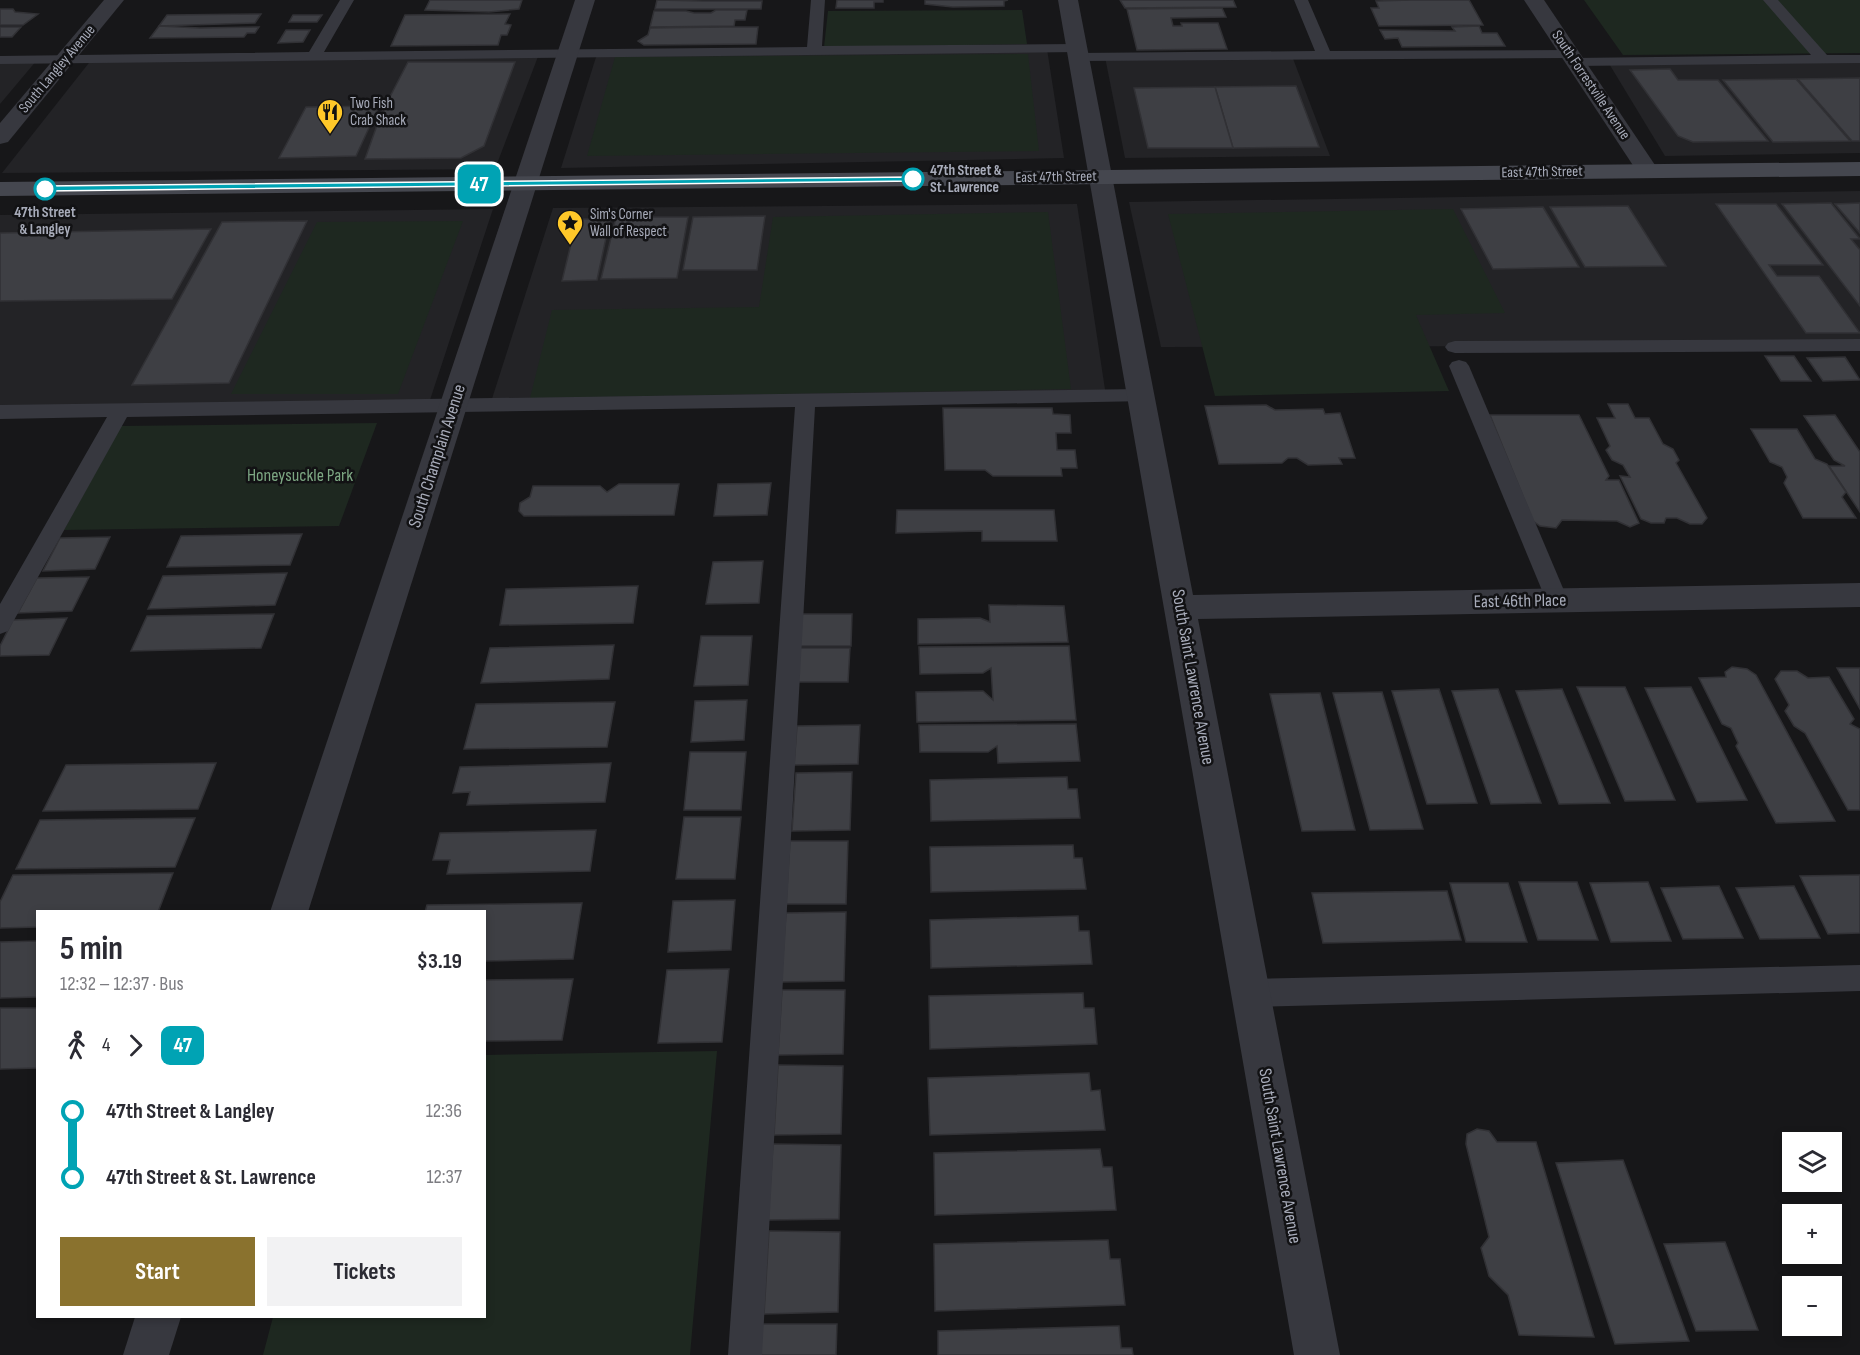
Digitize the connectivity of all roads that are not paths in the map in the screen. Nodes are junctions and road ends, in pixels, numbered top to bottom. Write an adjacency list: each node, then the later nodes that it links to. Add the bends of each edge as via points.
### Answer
1 (114, 0): 15 (street, South Langley Avenue)
2 (347, 0): 13 (lane)
3 (585, 0): 11 (street, South Champlain Avenue)
4 (818, 0): 9 (lane)
5 (1068, 0): 10 (street, South Saint Lawrence Avenue)
6 (1301, 0): 12 (lane)
7 (1534, 0): 14 (street, South Forrestville Avenue)
8 (1770, 0): 18 (lane)
9 (814, 51): 10 (lane); 11 (lane)
10 (1078, 53): 12 (lane); 22 (street, South Saint Lawrence Avenue)
11 (567, 54): 13 (lane); 23 (street, South Champlain Avenue)
12 (1325, 56): 14 (lane)
13 (314, 57): 15 (lane)
14 (1572, 58): 18 (lane); 21 (street, South Forrestville Avenue)
15 (64, 59): 17 (lane); 19 (street, South Langley Avenue)
16 (1860, 59): 18 (lane)
17 (0, 60)
18 (1823, 60)
19 (0, 137)
20 (1860, 169): 21 (main road, East 47th Street)
21 (1648, 171): 22 (main road, East 47th Street)
22 (1101, 177): 23 (main road, East 47th Street); 26 (street, South Saint Lawrence Avenue)
23 (525, 184): 24 (main road, East 47th Street); 28 (street, South Champlain Avenue)
24 (0, 189)
25 (1860, 345): 32 (lane, via 1457,356)
26 (1141, 396): 27 (lane); 33 (street, South Saint Lawrence Avenue)
27 (805, 400): 28 (lane); 40 (lane)
28 (453, 406): 29 (lane); 35 (street, South Champlain Avenue)
29 (121, 410): 30 (lane); 34 (lane)
30 (0, 412)
31 (1860, 595): 32 (street, East 46th Place)
32 (1557, 600): 33 (street, East 46th Place)
33 (1180, 607): 37 (street, South Saint Lawrence Avenue)
34 (0, 625)
35 (291, 910)
36 (1860, 978): 37 (lane)
37 (1250, 993): 41 (street, South Saint Lawrence Avenue)
38 (158, 1318): 39 (street)
39 (146, 1355)
40 (745, 1355)
41 (1317, 1355)

